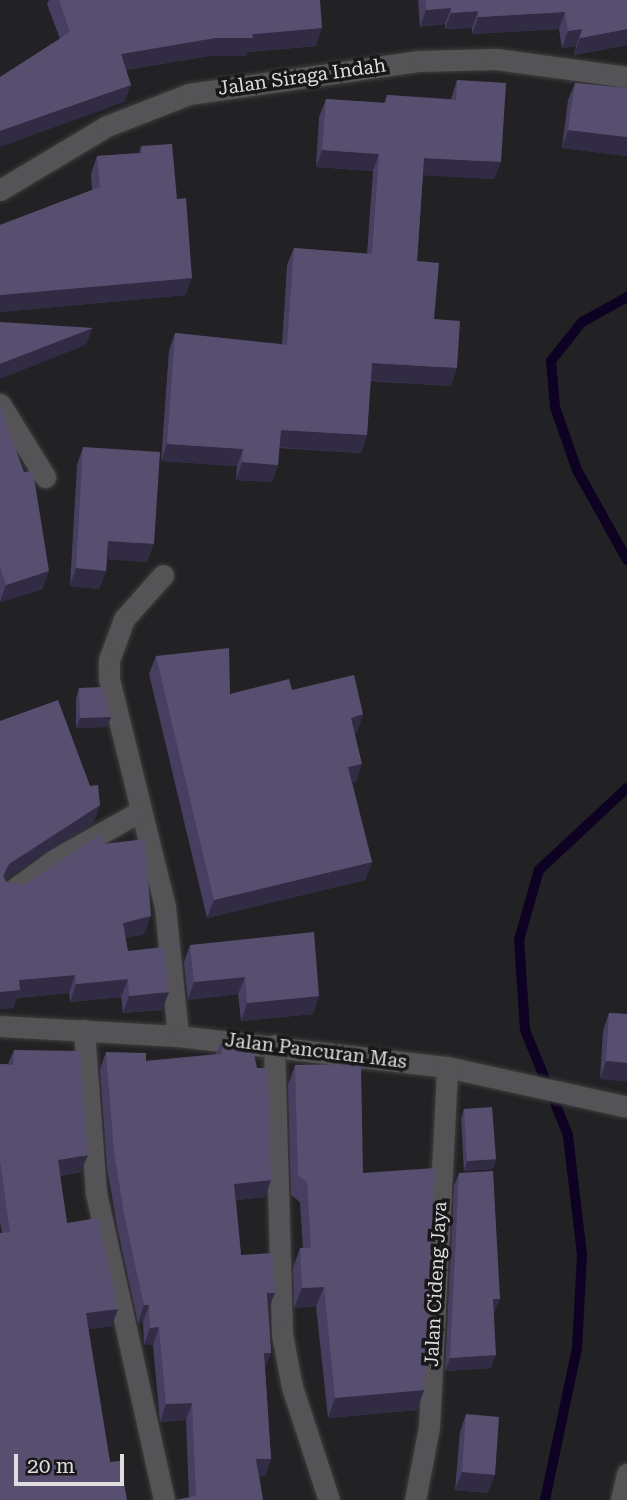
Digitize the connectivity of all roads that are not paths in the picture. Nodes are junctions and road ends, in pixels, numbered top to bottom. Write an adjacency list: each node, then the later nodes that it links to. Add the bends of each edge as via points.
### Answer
1 (627, 76): 2 (street, Jalan Siraga Indah, via 496,59 418,61 188,94 107,126)
2 (2, 184)
3 (0, 404): 4 (street)
4 (46, 477)
5 (163, 575): 6 (street, via 124,619 109,660)
6 (139, 812): 7 (street, via 55,859); 10 (street, via 165,907)
7 (10, 892)
8 (0, 1026): 9 (street, Jalan Pancuran Mas)
9 (84, 1030): 10 (street, Jalan Pancuran Mas); 15 (street, via 96,1193)
10 (178, 1036): 11 (street, Jalan Pancuran Mas)
11 (274, 1045): 12 (street, Jalan Pancuran Mas); 16 (street, via 282,1334 292,1387)
12 (456, 1068): 13 (street, Jalan Pancuran Mas); 17 (street, Jalan Cideng Jaya, via 429,1427)
13 (627, 1107)
14 (627, 1474): 18 (street)
15 (164, 1500)
16 (329, 1500)
17 (415, 1500)
18 (621, 1500)

